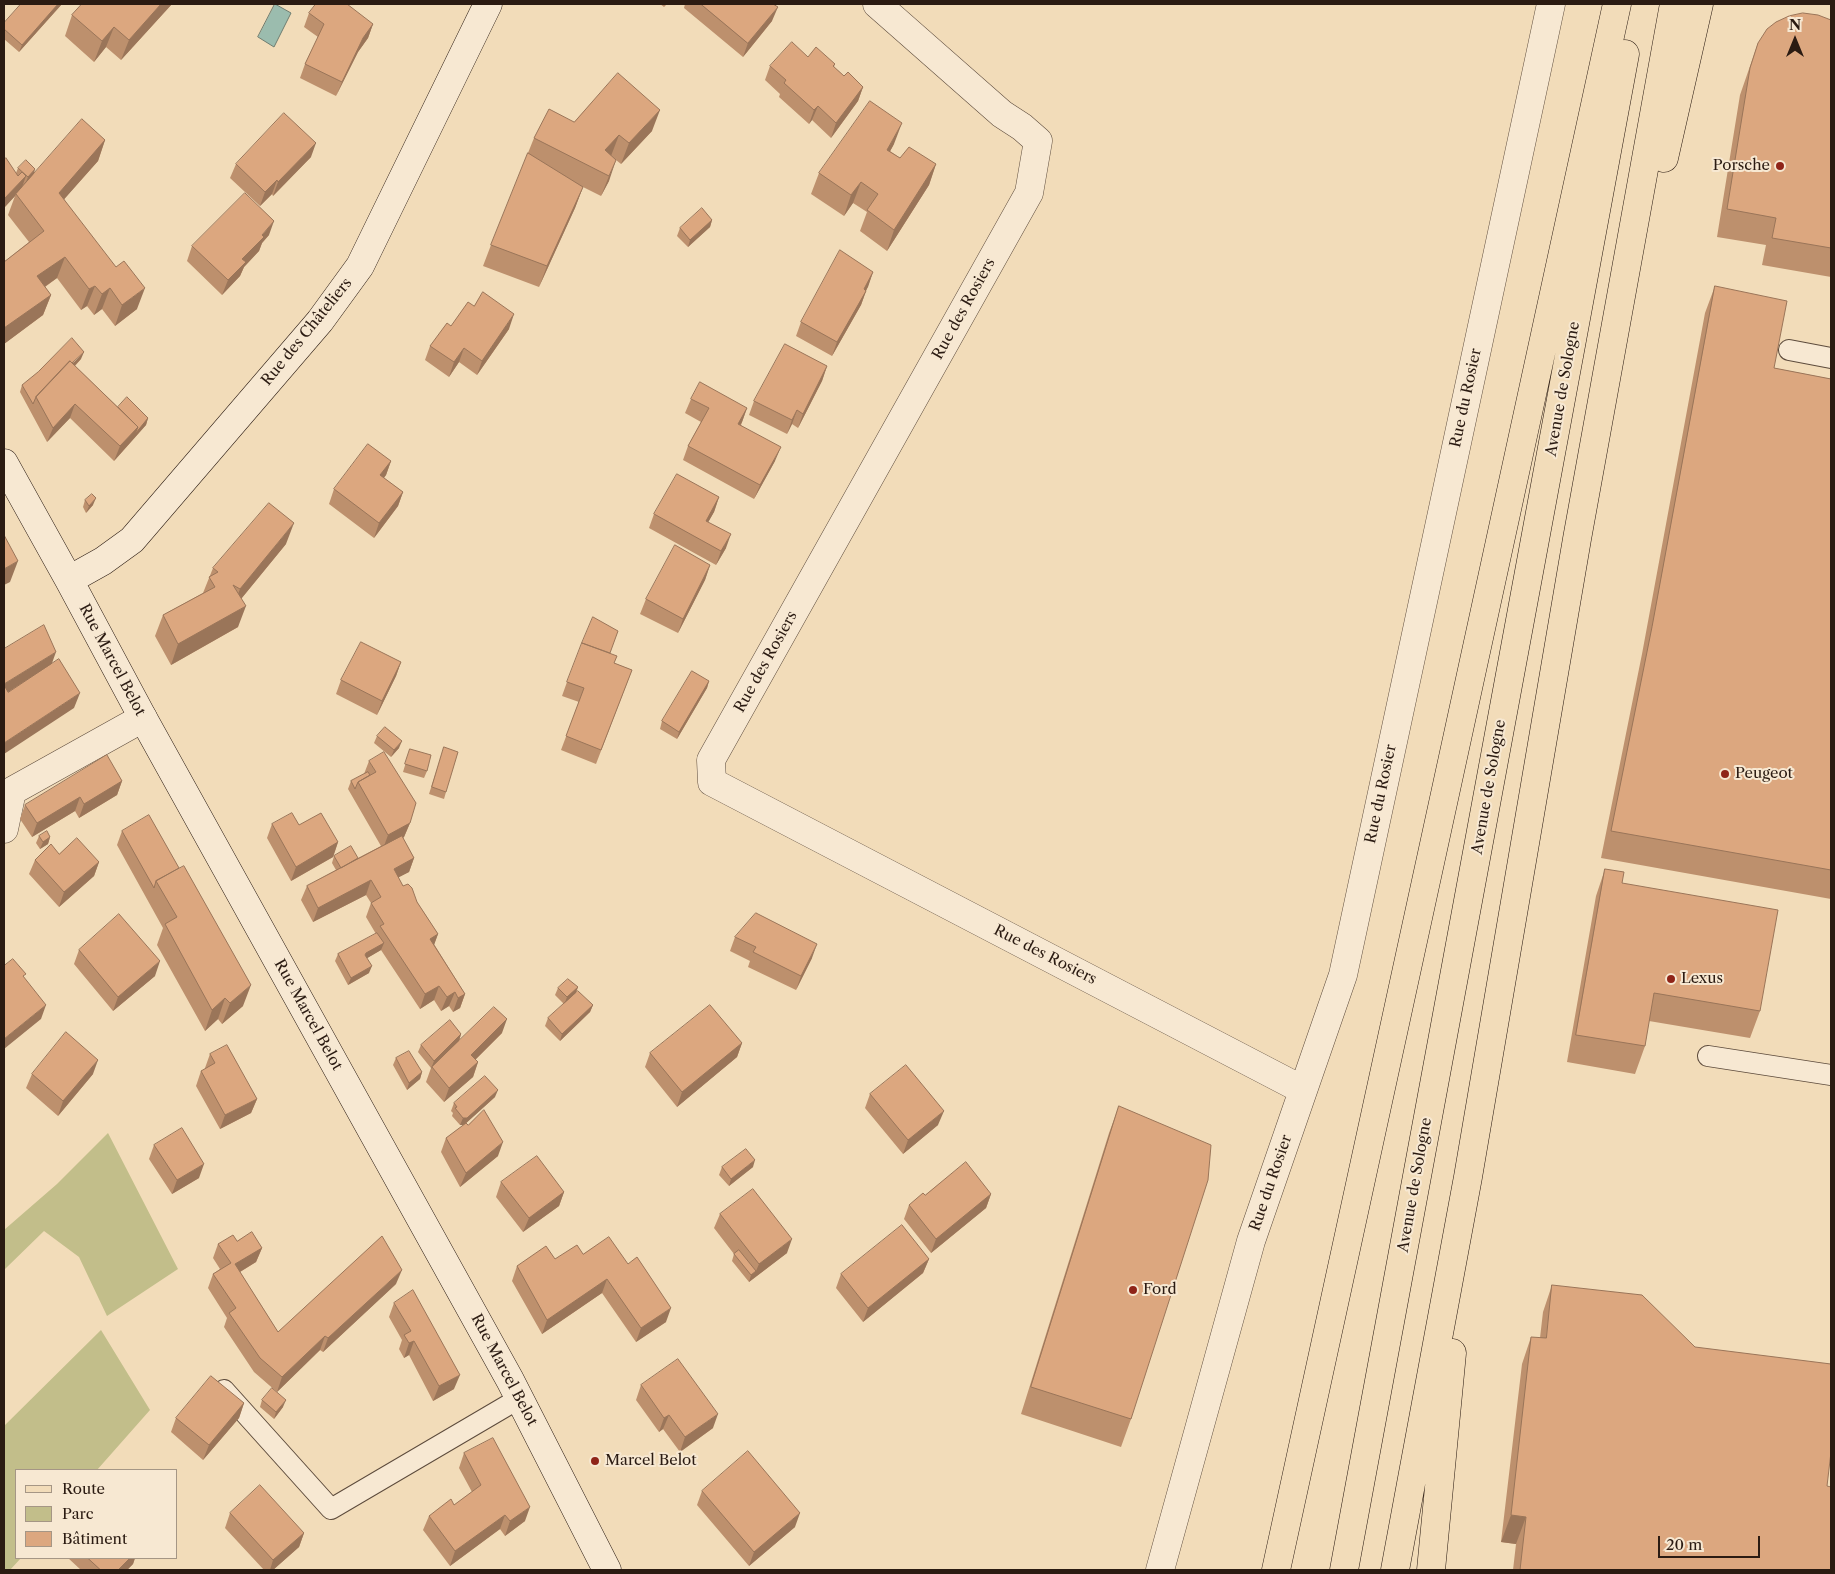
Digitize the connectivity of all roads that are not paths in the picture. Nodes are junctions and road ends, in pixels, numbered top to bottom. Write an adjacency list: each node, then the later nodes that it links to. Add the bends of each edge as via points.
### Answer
1 (488, 4): 12 (street, Rue des Châteliers, via 360,266 343,290 132,540)
2 (878, 4): 17 (street, Rue des Rosiers, via 1002,114 1038,141 1029,193 711,760 712,782)
3 (1551, 4): 17 (street, Rue du Rosier, via 1343,974)
4 (1617, 4): 21 (main road)
5 (1634, 4): 26 (main road, Avenue de Sologne)
6 (1674, 4): 11 (main road)
7 (1699, 4): 11 (main road)
8 (1788, 350): 9 (lane)
9 (1831, 358)
10 (4, 463): 12 (street, Rue Marcel Belot)
11 (1577, 539): 18 (main road)
12 (70, 580): 13 (street, Rue Marcel Belot)
13 (143, 718): 14 (street, via 12,791); 20 (street, Rue Marcel Belot)
14 (4, 829)
15 (1708, 1056): 16 (lane)
16 (1831, 1075)
17 (1303, 1090): 23 (street, Rue du Rosier, via 1252,1241)
18 (1468, 1177): 27 (main road); 28 (main road)
19 (224, 1390): 20 (lane, via 331,1510)
20 (520, 1398): 22 (street, Rue Marcel Belot)
21 (1313, 1404): 24 (main road); 25 (main road)
22 (607, 1570)
23 (1160, 1570)
24 (1276, 1570)
25 (1284, 1570)
26 (1344, 1570)
27 (1395, 1570)
28 (1431, 1570)

